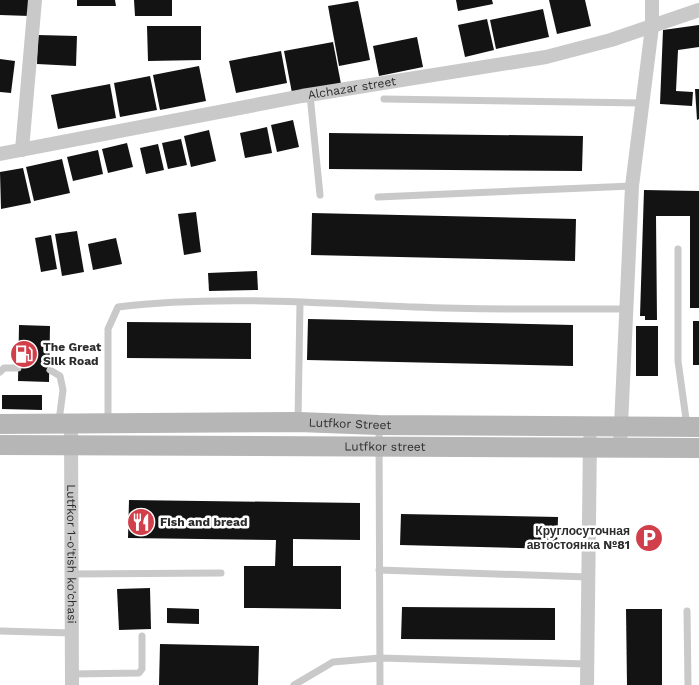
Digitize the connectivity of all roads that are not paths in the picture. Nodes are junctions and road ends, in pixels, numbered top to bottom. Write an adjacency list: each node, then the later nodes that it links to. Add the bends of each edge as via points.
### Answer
1 (35, 0): 8 (street)
2 (652, 0): 4 (street)
3 (699, 10): 4 (street, Alchazar street)
4 (652, 28): 5 (street, Alchazar street, via 546,57); 7 (street)
5 (310, 95): 8 (street, Alchazar street); 11 (lane)
6 (384, 98): 7 (lane)
7 (642, 103): 10 (street)
8 (22, 150): 9 (street, Alchazar street)
9 (0, 154)
10 (632, 186): 12 (lane); 15 (street)
11 (320, 196)
12 (378, 197)
13 (678, 250): 26 (lane, via 678,361)
14 (300, 302): 15 (lane, via 480,310); 19 (lane); 22 (lane, via 157,302 118,307 108,329)
15 (626, 309): 25 (street)
16 (18, 368): 18 (lane, via 4,368)
17 (50, 370): 21 (lane, via 60,376)
18 (0, 372)
19 (298, 422): 22 (main road, Lutfkor Street); 23 (main road, Lutfkor Street)
20 (0, 424): 21 (main road, Lutfkor Street)
21 (65, 424): 22 (main road, Lutfkor Street); 28 (street, Lutfkor 1-o'tish ko'chasi)
22 (108, 424)
23 (379, 425): 24 (main road, Lutfkor Street); 29 (lane)
24 (591, 426): 25 (main road, Lutfkor Street); 30 (street)
25 (620, 426): 26 (main road, Lutfkor Street); 31 (street)
26 (693, 426)
27 (0, 445): 28 (main road)
28 (71, 446): 29 (main road, Lutfkor street); 35 (street, Lutfkor 1-o'tish ko'chasi)
29 (379, 447): 30 (main road, Lutfkor street); 33 (lane)
30 (590, 447): 31 (main road, Lutfkor street); 36 (street)
31 (620, 447): 32 (main road, Lutfkor street)
32 (699, 448)
33 (380, 570): 36 (lane); 41 (lane)
34 (220, 573): 35 (lane)
35 (72, 574): 39 (street, Lutfkor 1-o'tish ko'chasi)
36 (588, 577): 42 (street)
37 (687, 611): 47 (lane)
38 (0, 631): 39 (lane)
39 (72, 633): 43 (street, Lutfkor 1-o'tish ko'chasi)
40 (142, 636): 43 (lane, via 142,669 139,673)
41 (380, 658): 42 (lane); 44 (lane, via 333,662); 45 (lane)
42 (587, 664): 46 (street)
43 (72, 679)
44 (294, 685)
45 (380, 685)
46 (587, 685)
47 (688, 685)

